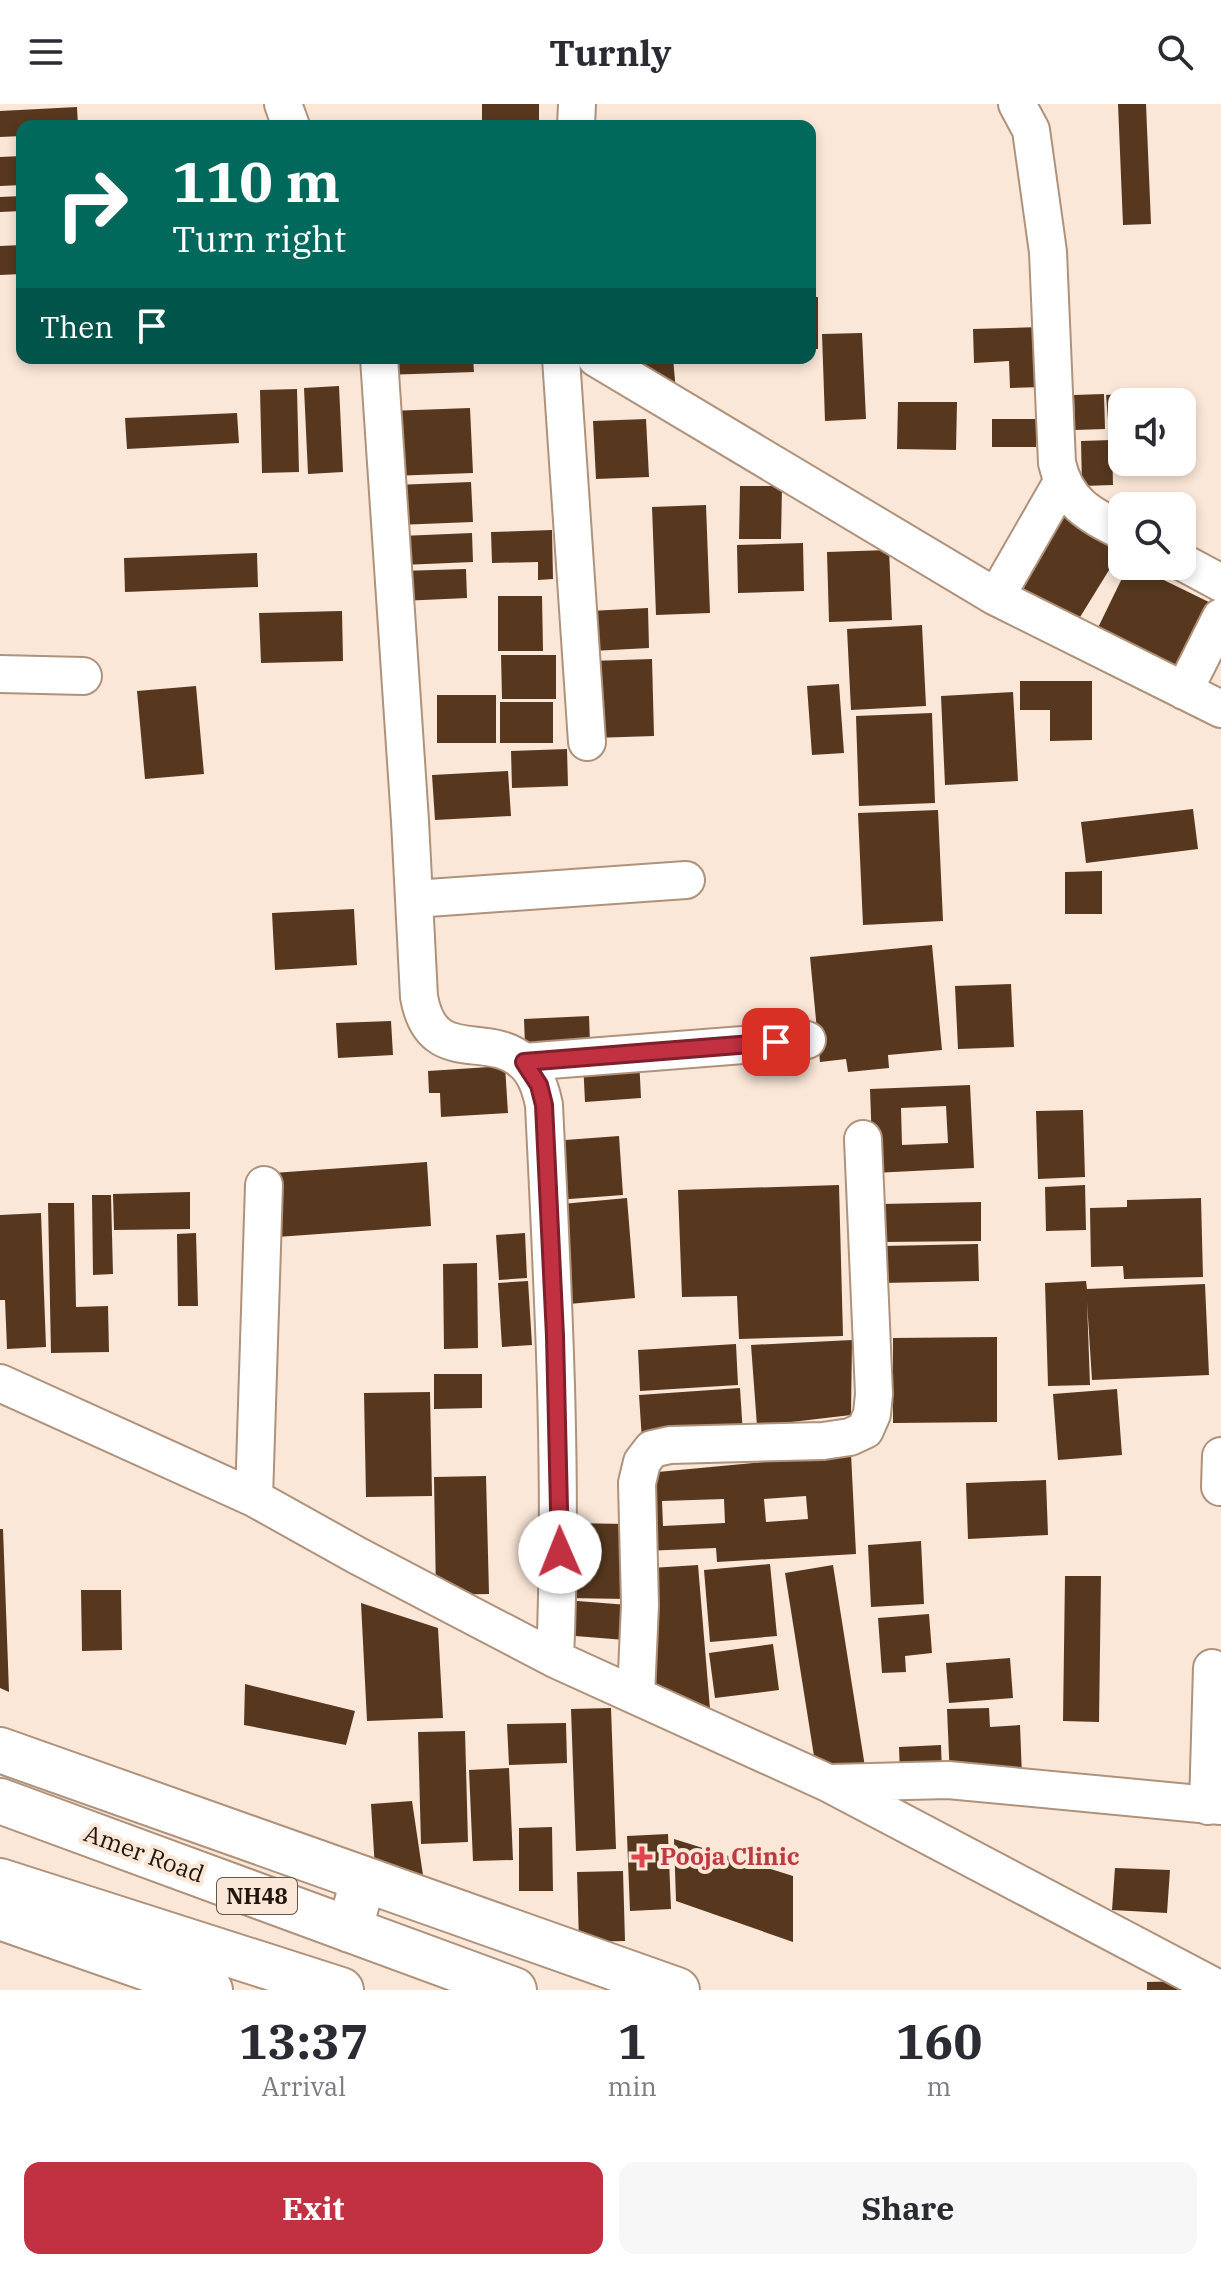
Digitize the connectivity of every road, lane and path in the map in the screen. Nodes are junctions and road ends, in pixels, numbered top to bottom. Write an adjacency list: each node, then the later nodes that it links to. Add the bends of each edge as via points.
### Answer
1 (1017, 104): 5 (street, via 1031,130 1048,252)
2 (379, 364): 17 (street)
3 (561, 364): 15 (street)
4 (606, 364): 9 (street)
5 (1062, 482): 6 (street, via 1072,499); 9 (street)
6 (1108, 524)
7 (1196, 570): 8 (street)
8 (1221, 583)
9 (996, 597): 13 (street)
10 (1221, 617): 13 (street)
11 (0, 674): 12 (street)
12 (83, 676)
13 (1184, 691): 14 (street)
14 (1221, 709)
15 (587, 742)
16 (686, 880): 17 (street)
17 (414, 899): 19 (street, via 423,1019 461,1045 511,1054)
18 (807, 1040): 19 (street)
19 (524, 1062): 26 (street, via 544,1105 560,1552)
20 (863, 1139): 28 (street, via 872,1414 865,1430 850,1437 652,1449 637,1483)
21 (264, 1185): 25 (street)
22 (0, 1383): 25 (street)
23 (1221, 1456): 24 (street)
24 (1220, 1487)
25 (254, 1498): 26 (street)
26 (555, 1659): 28 (street)
27 (1212, 1668): 32 (street)
28 (636, 1695): 30 (street)
29 (0, 1750): 33 (main road)
30 (828, 1783): 32 (street, via 948,1780); 41 (street)
31 (0, 1801): 36 (main road, Amer Road / NH48)
32 (1215, 1806)
33 (363, 1879): 36 (main road); 40 (main road)
34 (0, 1881): 38 (main road, NH48)
35 (0, 1917): 37 (main road)
36 (350, 1930): 39 (main road, Amer Road / NH48)
37 (210, 1990)
38 (341, 1990)
39 (514, 1990)
40 (677, 1990)
41 (1221, 1990)

